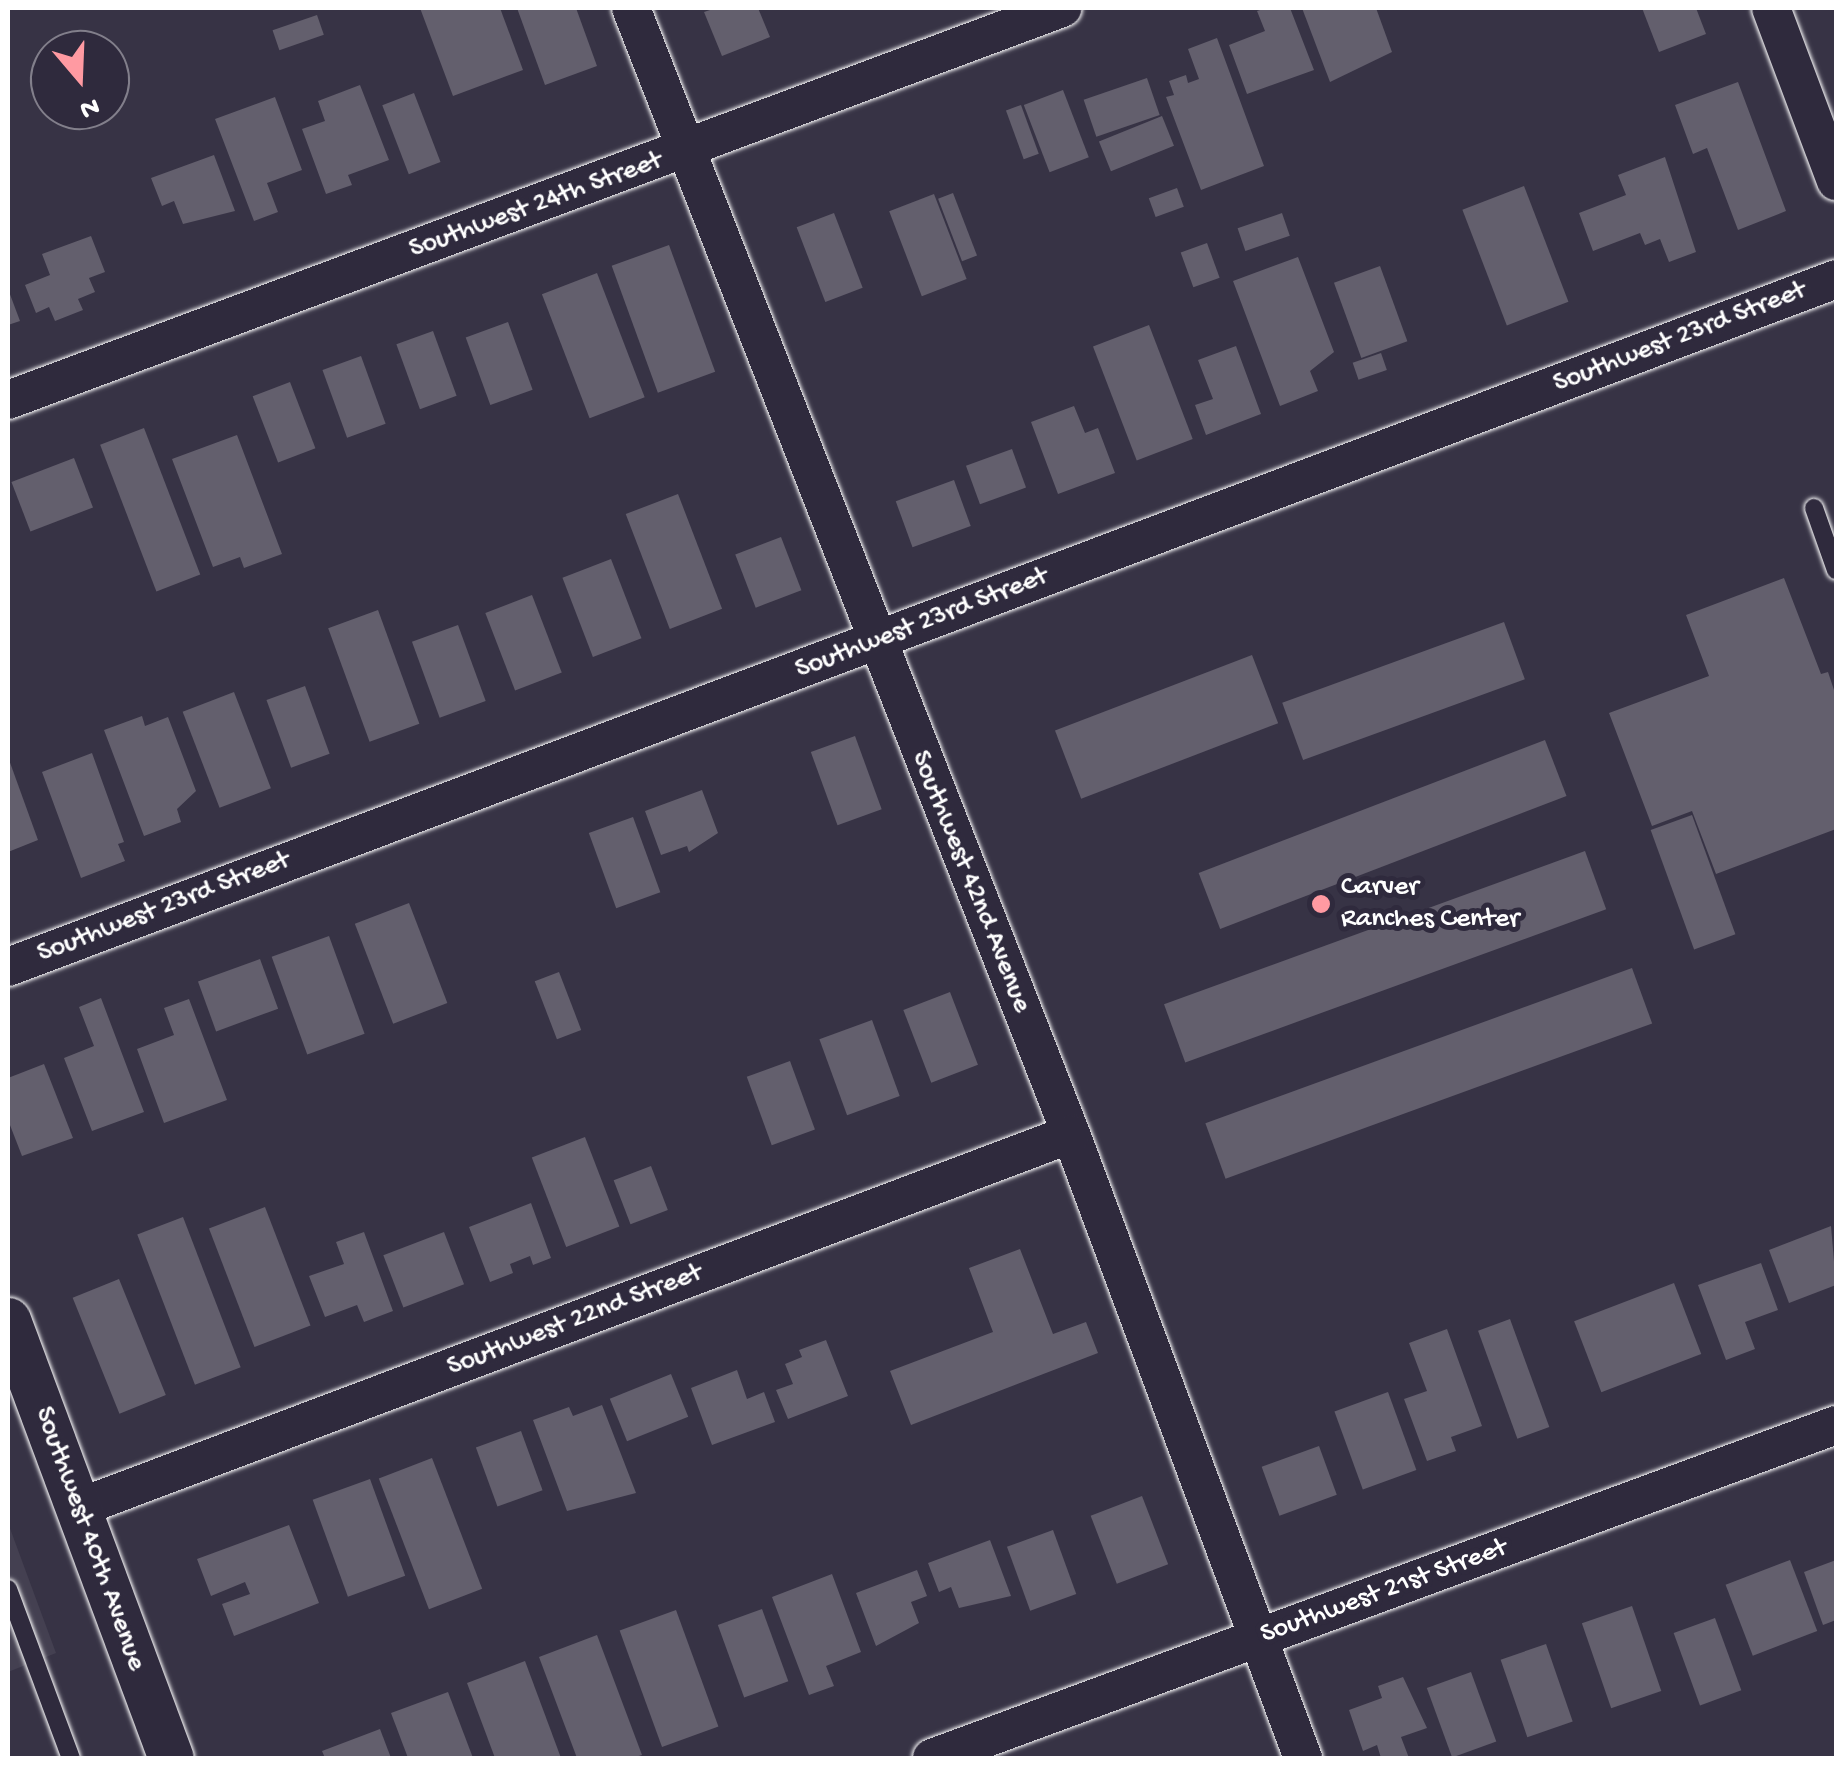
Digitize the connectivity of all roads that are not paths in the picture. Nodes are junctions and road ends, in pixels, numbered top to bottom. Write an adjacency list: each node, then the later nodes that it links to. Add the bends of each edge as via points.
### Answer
1 (631, 8): 4 (street, Southwest 42nd Avenue)
2 (1062, 8): 4 (street, Southwest 24th Street)
3 (1771, 8): 5 (street)
4 (682, 152): 7 (street, Southwest 24th Street); 10 (street, Southwest 42nd Avenue)
5 (1836, 181)
6 (1836, 278): 10 (street, Southwest 23rd Street)
7 (8, 400)
8 (1814, 508): 9 (lane)
9 (1836, 570)
10 (875, 642): 11 (street, Southwest 23rd Street); 12 (street, Southwest 42nd Avenue)
11 (8, 967)
12 (1071, 1134): 15 (street, Southwest 22nd Street); 17 (street, Southwest 42nd Avenue)
13 (8, 1320): 15 (street, Southwest 40th Avenue)
14 (1836, 1426): 17 (street, Southwest 21st Street)
15 (78, 1508): 19 (street, Southwest 40th Avenue)
16 (8, 1589): 18 (lane)
17 (1260, 1638): 20 (street, Southwest 21st Street); 21 (street, Southwest 42nd Avenue)
18 (71, 1758)
19 (171, 1758)
20 (932, 1758)
21 (1303, 1758)

